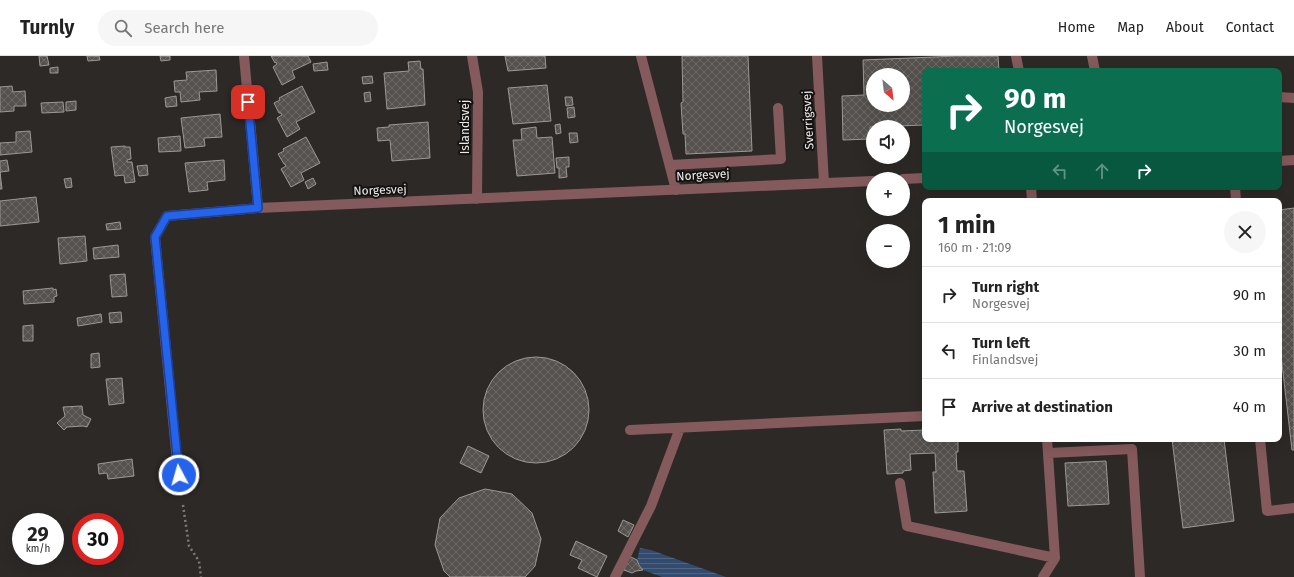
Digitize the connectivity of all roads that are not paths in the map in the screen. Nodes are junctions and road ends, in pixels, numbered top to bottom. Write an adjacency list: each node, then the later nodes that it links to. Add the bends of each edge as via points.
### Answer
1 (244, 56): 21 (street)
2 (472, 56): 20 (street, Islandsvej, via 478,92)
3 (641, 56): 14 (street)
4 (817, 56): 18 (street, Sverrigsvej)
5 (1016, 56): 7 (street)
6 (1092, 56): 8 (street)
7 (1018, 68)
8 (1094, 68)
9 (1282, 97): 10 (street)
10 (1294, 98)
11 (778, 108): 14 (street, via 781,159)
12 (1294, 160): 13 (street)
13 (1282, 161)
14 (670, 165): 19 (street)
15 (922, 178): 16 (street)
16 (910, 179)
17 (866, 181): 18 (street, Norgesvej)
18 (824, 183): 19 (street, Norgesvej)
19 (676, 190): 20 (street, Norgesvej)
20 (477, 199): 21 (street, Norgesvej)
21 (258, 208): 29 (street, Norgesvej, via 167,216 155,237)
22 (922, 416): 23 (street)
23 (680, 428): 24 (street); 32 (street, via 651,506)
24 (630, 430)
25 (1047, 442): 27 (street)
26 (1260, 442): 30 (street, via 1267,511)
27 (1048, 453): 31 (street); 34 (street, via 1132,449)
28 (900, 483): 31 (street, via 907,526)
29 (180, 491)
30 (1294, 508)
31 (1055, 558): 33 (street)
32 (615, 577)
33 (1042, 577)
34 (1140, 577)

